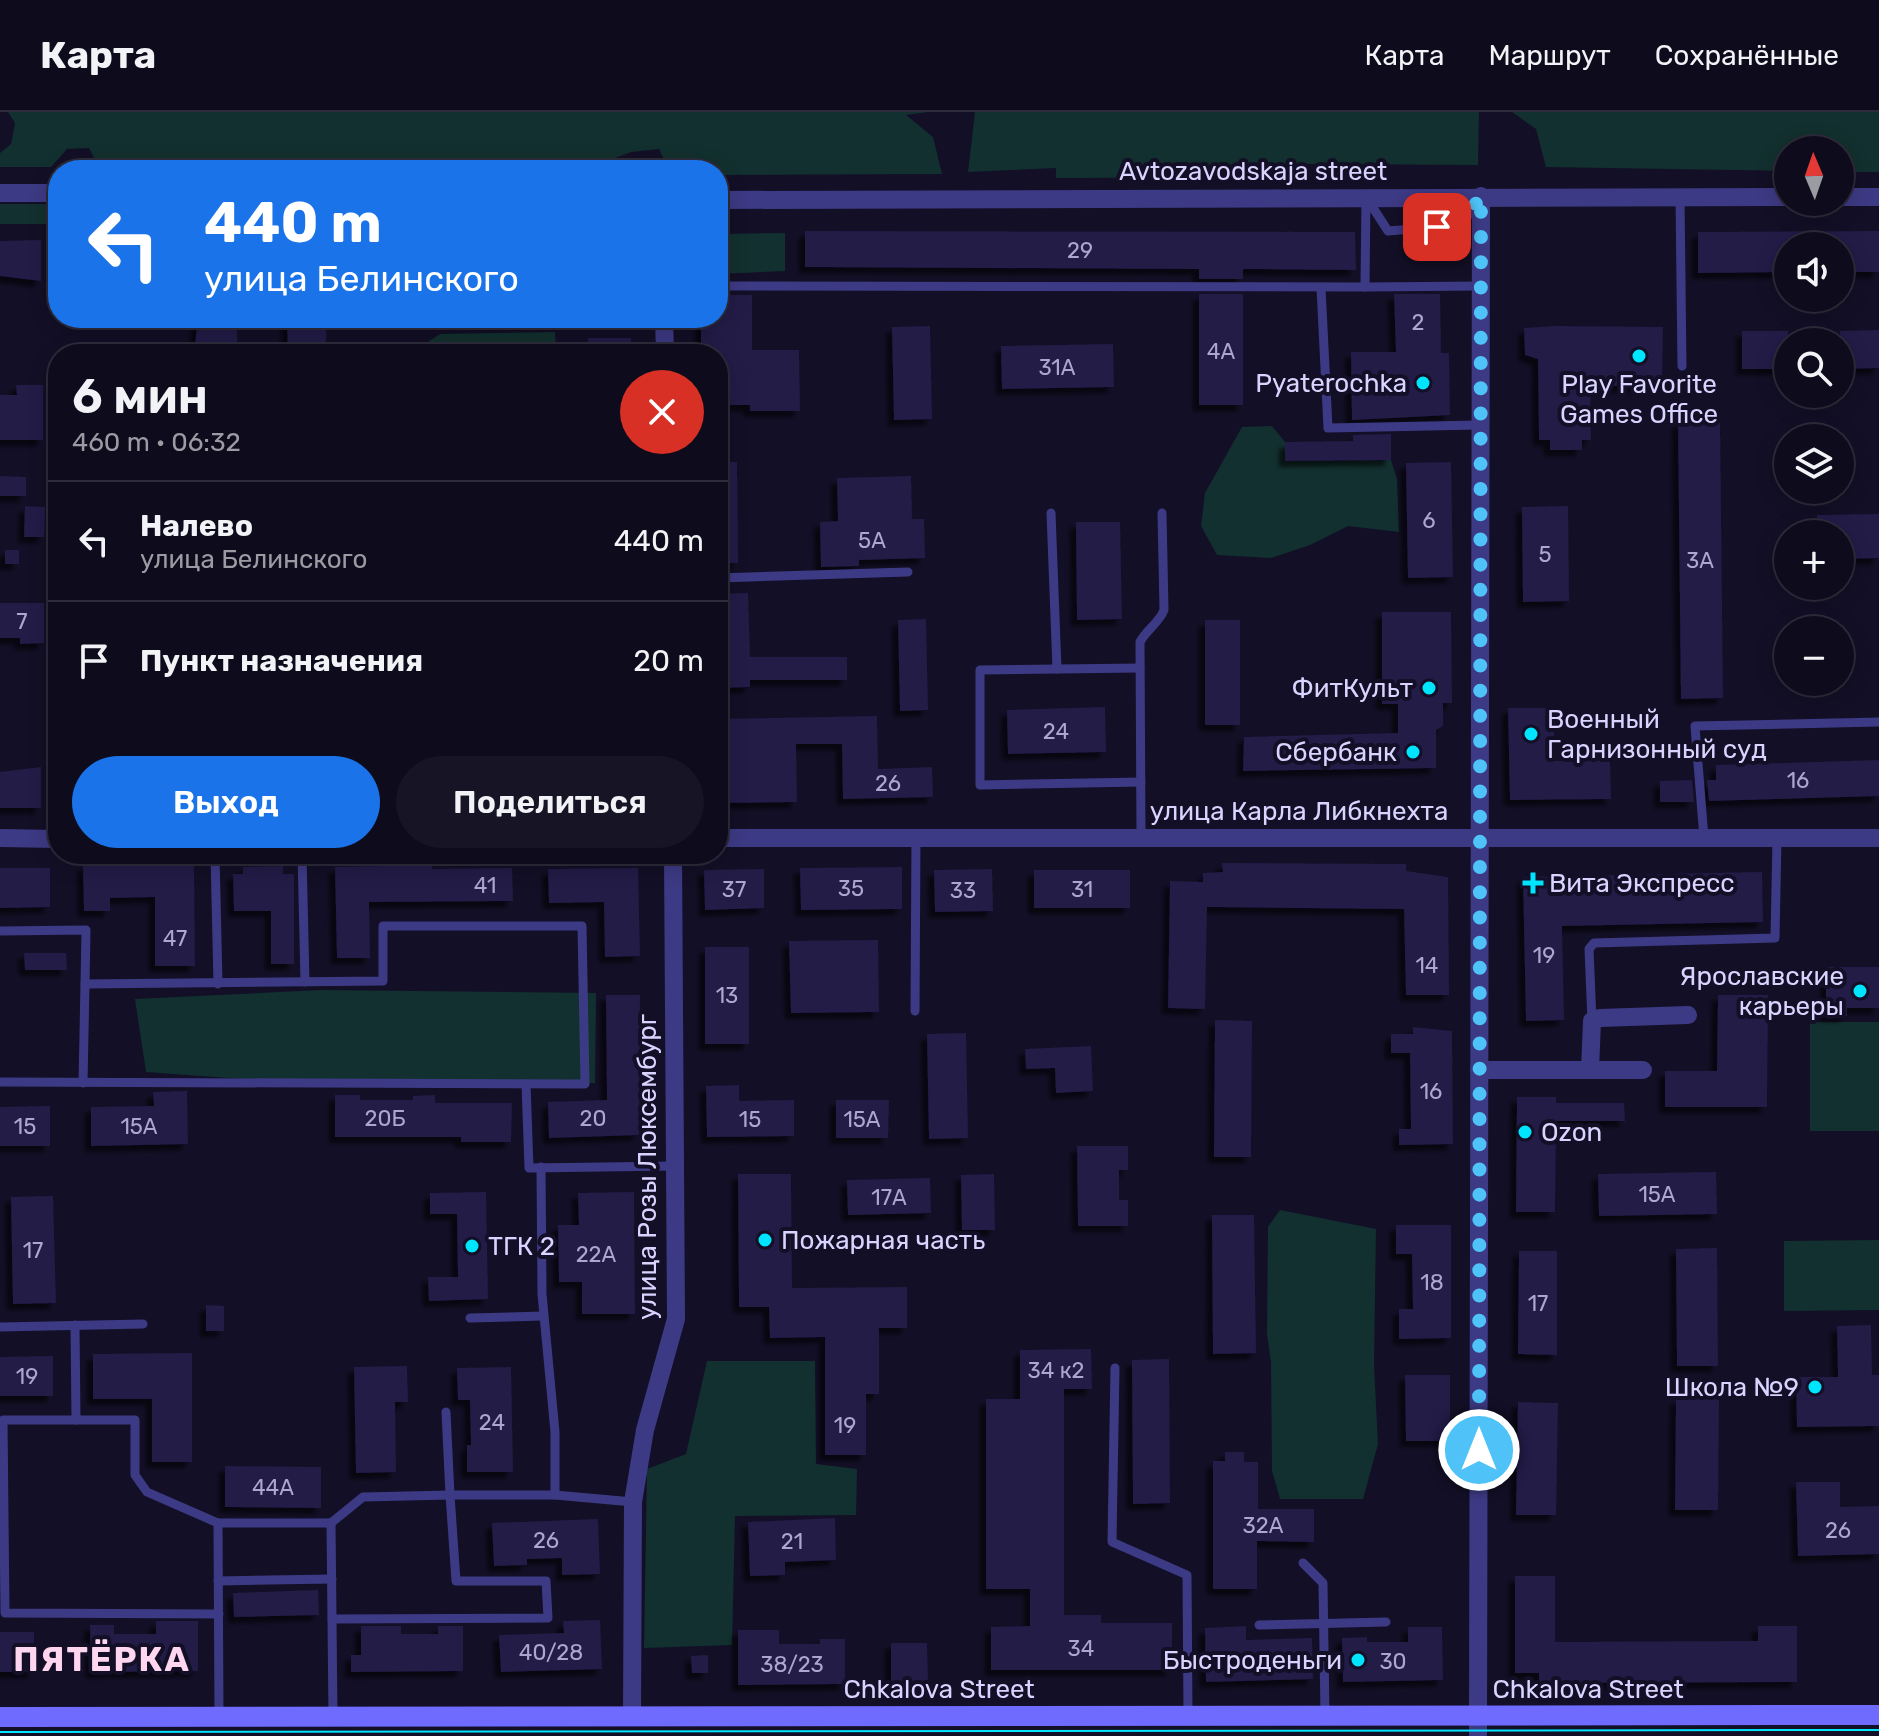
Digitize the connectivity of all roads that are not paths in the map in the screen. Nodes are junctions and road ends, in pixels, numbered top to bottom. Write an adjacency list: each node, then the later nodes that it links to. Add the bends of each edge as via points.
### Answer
1 (0, 193): 2 (street)
2 (48, 193)
3 (1481, 196): 4 (street, Avtozavodskaja street); 4 (lane, via 1462,225 1388,231); 5 (street, Avtozavodskaja street); 11 (street)
4 (1366, 197): 9 (street, Avtozavodskaja street); 12 (lane)
5 (1680, 197): 6 (street, Avtozavodskaja street); 14 (lane)
6 (1774, 197)
7 (1854, 197): 8 (street)
8 (1879, 197)
9 (728, 200)
10 (728, 286): 13 (lane)
11 (1480, 286): 12 (lane); 15 (street)
12 (1365, 287): 13 (lane)
13 (1321, 288): 15 (lane, via 1328,428)
14 (1682, 366)
15 (1480, 425): 28 (street)
16 (1051, 513): 21 (lane)
17 (1162, 513): 20 (lane, via 1164,610 1140,642)
18 (908, 572): 19 (lane)
19 (728, 578)
20 (1140, 668): 21 (lane); 23 (lane)
21 (1057, 669): 23 (lane, via 980,670 980,785)
22 (1879, 722): 29 (lane, via 1695,726)
23 (1141, 782): 25 (lane)
24 (916, 835): 25 (street, улица Карла Либкнехта); 27 (street, улица Карла Либкнехта); 40 (lane)
25 (1141, 836): 28 (street, улица Карла Либкнехта)
26 (0, 838): 32 (street)
27 (728, 838)
28 (1480, 838): 29 (street, улица Карла Либкнехта); 43 (street)
29 (1704, 838): 30 (street, улица Карла Либкнехта)
30 (1777, 838): 31 (street, улица Карла Либкнехта); 42 (lane, via 1775,938 1594,943 1589,949)
31 (1879, 838)
32 (48, 839)
33 (215, 864): 39 (lane)
34 (302, 864): 37 (lane)
35 (673, 864): 49 (street, улица Розы Люксембург)
36 (0, 931): 38 (lane, via 86,930)
37 (305, 982): 39 (lane); 48 (lane, via 383,981 383,926 582,926 585,1084)
38 (85, 984): 39 (lane); 47 (lane)
39 (218, 984)
40 (915, 1011)
41 (1688, 1015): 42 (street)
42 (1592, 1021): 44 (street)
43 (1479, 1070): 44 (street); 75 (street)
44 (1590, 1070): 45 (street)
45 (1643, 1070)
46 (0, 1082): 47 (lane)
47 (83, 1083): 48 (lane)
48 (526, 1084): 50 (lane, via 529,1168)
49 (675, 1166): 50 (lane); 62 (street, улица Розы Люксембург, via 676,1319 645,1430)
50 (541, 1167): 51 (lane)
51 (543, 1316): 52 (lane); 61 (lane, via 555,1432)
52 (470, 1318)
53 (143, 1324): 54 (lane)
54 (75, 1325): 55 (lane); 59 (lane)
55 (0, 1327)
56 (1115, 1368): 73 (lane, via 1112,1542 1187,1575)
57 (446, 1412): 60 (lane)
58 (1, 1420): 59 (lane); 68 (lane, via 5,1613)
59 (76, 1420): 63 (lane, via 135,1420 135,1475 147,1492)
60 (450, 1495): 61 (lane); 64 (lane, via 363,1497); 69 (lane, via 456,1581 546,1581 548,1618)
61 (555, 1495): 62 (lane)
62 (633, 1502): 79 (street, улица Розы Люксембург)
63 (218, 1523): 64 (lane); 67 (lane)
64 (331, 1523): 66 (lane)
65 (1303, 1563): 71 (lane, via 1323,1583)
66 (332, 1579): 67 (lane); 69 (lane)
67 (218, 1581): 68 (lane)
68 (219, 1614): 77 (lane)
69 (332, 1619): 78 (lane)
70 (1386, 1622): 71 (lane)
71 (1323, 1624): 72 (lane); 74 (lane)
72 (1259, 1625)
73 (1188, 1715): 74 (main road, Chkalova Street); 79 (main road, Chkalova Street)
74 (1325, 1715): 75 (main road, Chkalova Street)
75 (1478, 1715): 76 (main road, Chkalova Street); 81 (street)
76 (1879, 1715)
77 (219, 1716): 78 (main road, Chkalova Street); 80 (main road, Chkalova Street)
78 (333, 1716): 79 (main road, Chkalova Street)
79 (632, 1716)
80 (0, 1717)
81 (1478, 1736)

